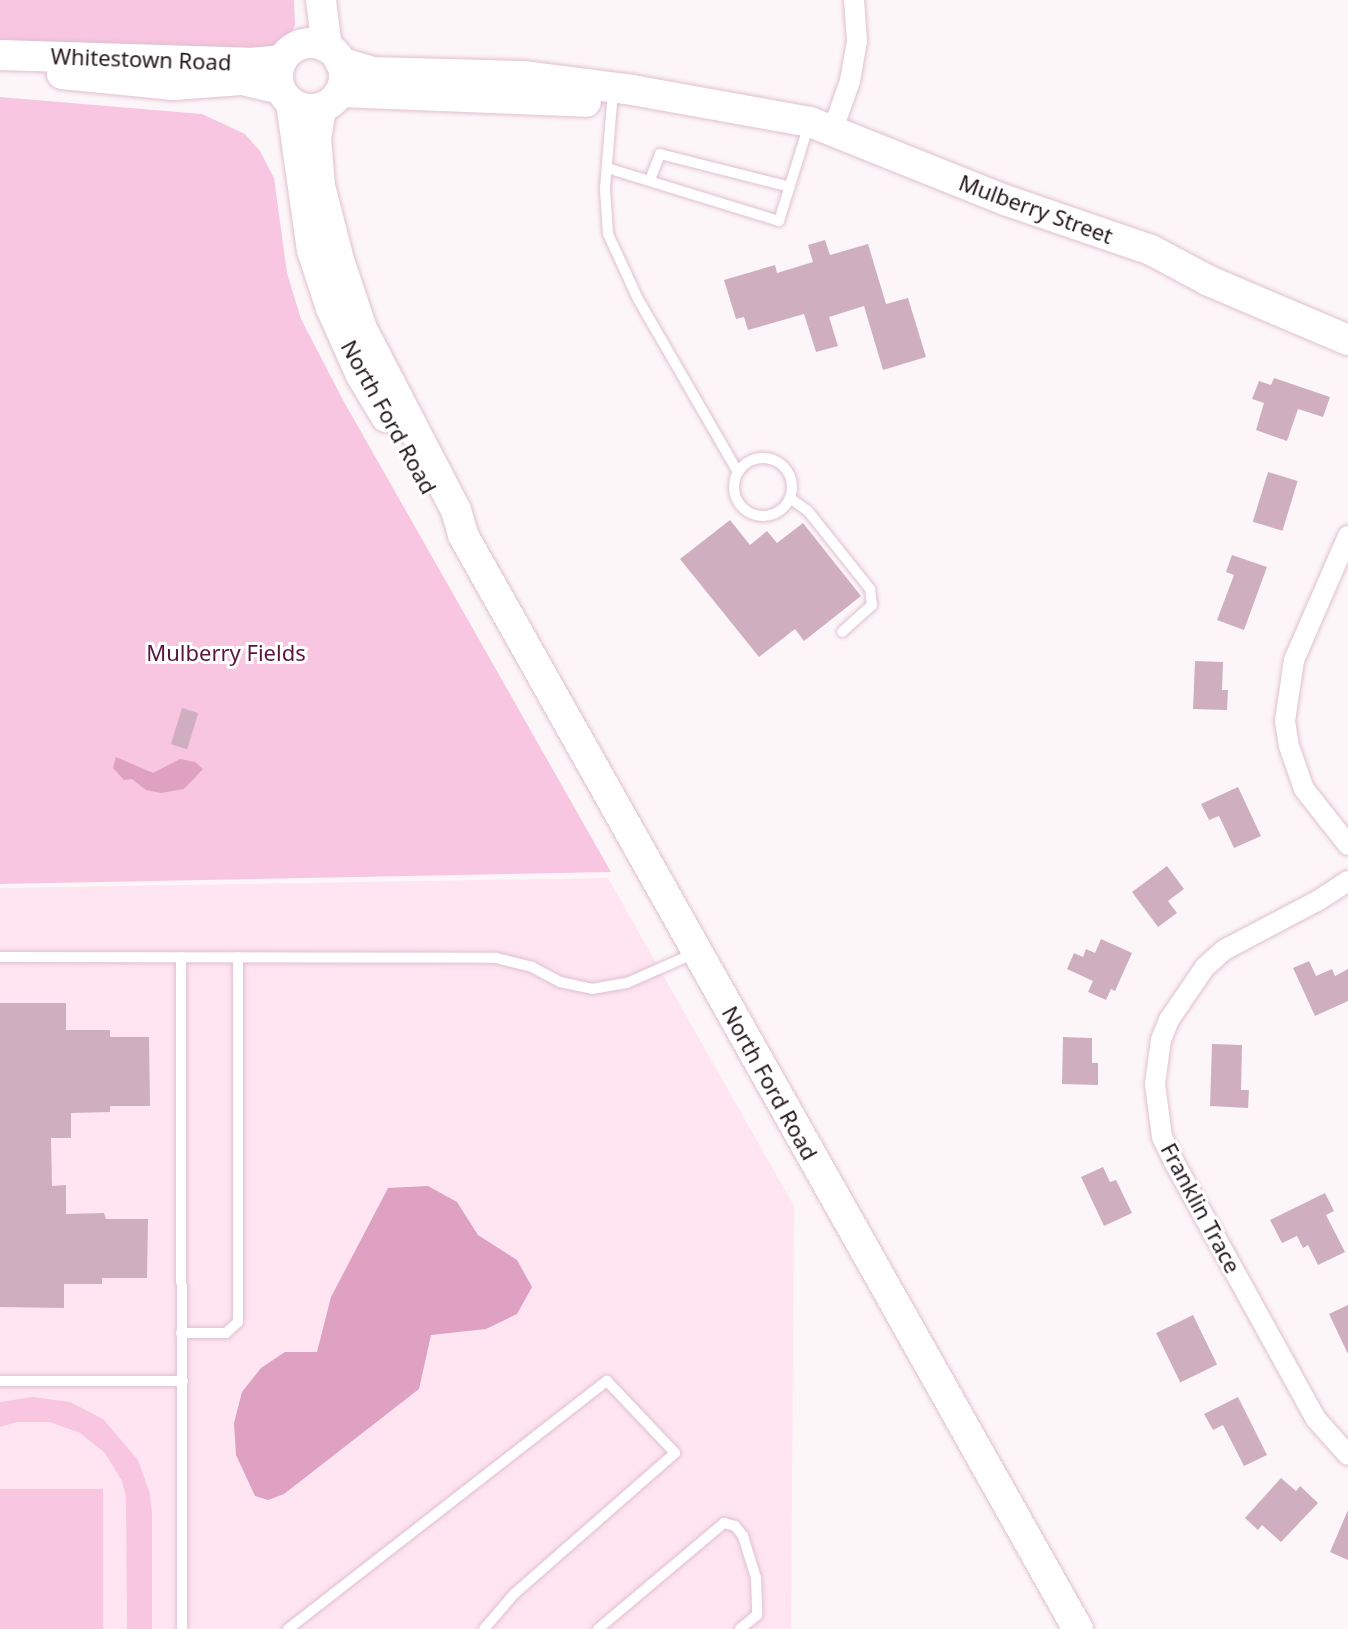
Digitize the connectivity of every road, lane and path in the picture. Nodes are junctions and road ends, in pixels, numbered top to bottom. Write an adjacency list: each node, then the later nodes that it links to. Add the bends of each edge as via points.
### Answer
1 (303, 0): 6 (street)
2 (321, 0): 6 (street)
3 (854, 0): 9 (street, via 857,41 850,81)
4 (0, 55): 6 (street, Whitestown Road, via 250,63)
5 (0, 70): 6 (street, Whitestown Road, via 173,85 193,94 265,106)
6 (308, 81): 7 (street, Mulberry Street); 8 (street, Mulberry Street, via 372,72 523,76); 20 (street, North Ford Road, via 320,186 362,329 456,510 463,535)
7 (612, 103): 8 (street, Mulberry Street); 10 (lane)
8 (715, 105): 9 (street, Mulberry Street)
9 (822, 125): 12 (lane); 13 (street, Mulberry Street, via 1005,200 1151,250 1209,281)
10 (607, 168): 11 (lane); 14 (lane, via 608,234 638,299)
11 (650, 180): 12 (lane, via 660,154); 12 (lane, via 779,221)
12 (790, 187)
13 (1348, 340)
14 (738, 472): 15 (lane, via 752,460 771,459 787,470); 15 (lane, via 736,499 750,513 768,515)
15 (790, 498): 17 (lane, via 808,511 870,589 872,605)
16 (1348, 536): 18 (street, via 1294,660 1285,721 1304,789)
17 (842, 632)
18 (1348, 845)
19 (1348, 881): 27 (street, Franklin Trace, via 1224,950 1205,967 1169,1020 1155,1084 1162,1137 1174,1162 1316,1419)
20 (697, 952): 23 (lane, via 627,983 592,989 496,958); 33 (street, North Ford Road)
21 (0, 957): 22 (lane)
22 (181, 957): 23 (lane); 24 (lane)
23 (238, 957): 24 (lane, via 238,1322 226,1333)
24 (181, 1333): 26 (lane)
25 (0, 1381): 26 (lane)
26 (183, 1381): 28 (lane)
27 (1348, 1455)
28 (182, 1629)
29 (288, 1629): 30 (lane, via 607,1381 675,1453 514,1594)
30 (484, 1629)
31 (598, 1629): 32 (lane, via 724,1523 743,1536 756,1578 757,1615)
32 (740, 1629)
33 (1078, 1629)

